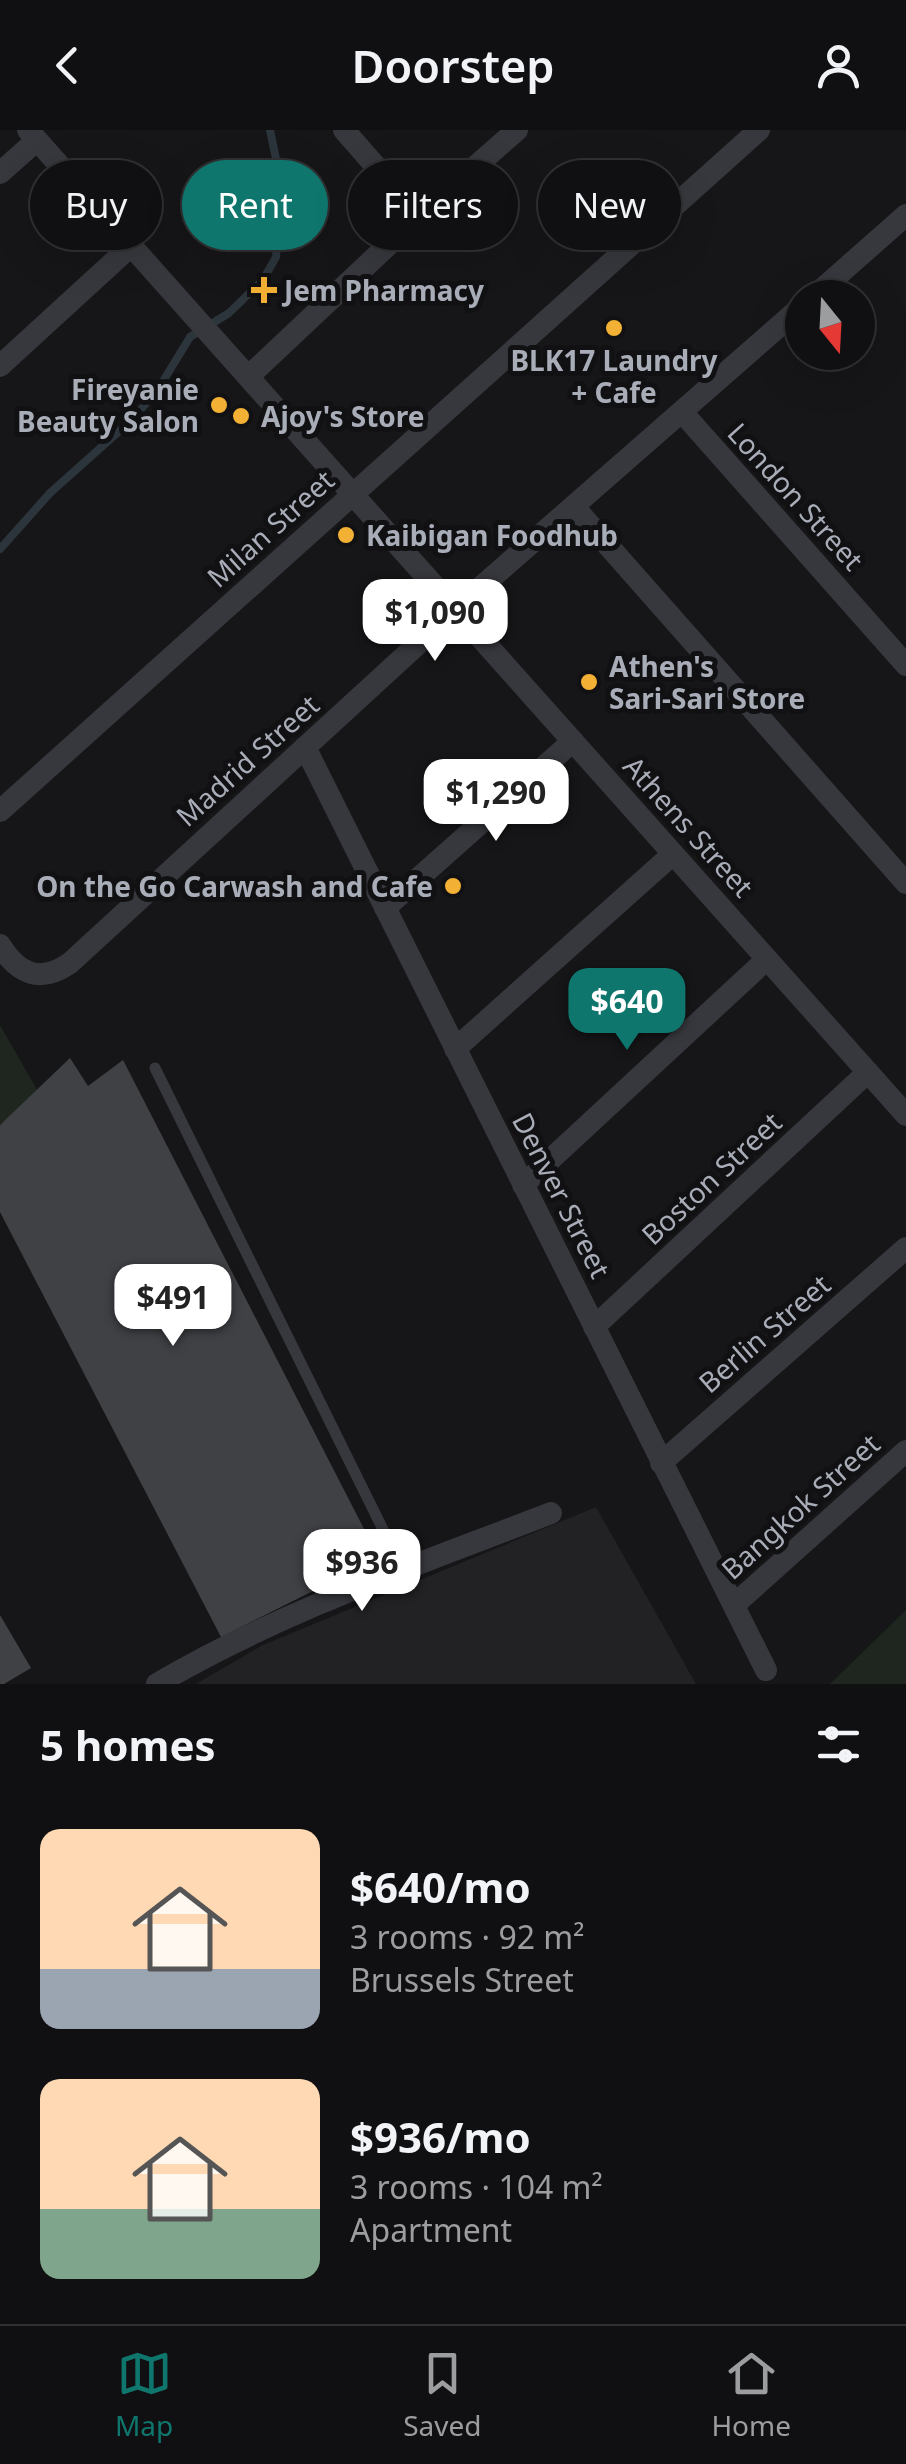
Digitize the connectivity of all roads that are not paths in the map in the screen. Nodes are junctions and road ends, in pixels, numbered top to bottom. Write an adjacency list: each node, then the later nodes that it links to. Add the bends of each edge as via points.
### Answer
1 (344, 130): 6 (street)
2 (517, 130): 7 (street)
3 (759, 130): 18 (street, Milan Street)
4 (32, 135): 5 (street, Athens Street); 8 (street)
5 (54, 160)
6 (370, 160)
7 (483, 160)
8 (0, 173)
9 (906, 215): 13 (street)
10 (127, 250): 15 (street)
11 (135, 250): 16 (street, Athens Street)
12 (383, 250): 16 (street)
13 (832, 280)
14 (785, 321): 17 (street, Madrid Street)
15 (0, 366)
16 (248, 377): 18 (street, Athens Street)
17 (682, 412): 19 (street, Madrid Street); 21 (street, London Street)
18 (352, 494): 20 (street, Athens Street); 24 (street, Milan Street)
19 (574, 508): 20 (street, Madrid Street); 26 (street)
20 (456, 610): 22 (street, Athens Street); 23 (street, Madrid Street)
21 (906, 664)
22 (573, 741): 25 (street, Athens Street); 27 (street)
23 (305, 747): 27 (street, Denver Street); 28 (street, Madrid Street, via 70,962 43,976 26,974)
24 (0, 810)
25 (673, 854): 29 (street, Athens Street); 30 (street)
26 (906, 883)
27 (385, 908): 30 (street, Denver Street)
28 (0, 946)
29 (767, 959): 32 (street, Athens Street); 34 (street)
30 (456, 1050): 34 (street, Denver Street)
31 (155, 1068): 40 (lane)
32 (868, 1072): 33 (street, Athens Street); 36 (street, Boston Street)
33 (906, 1115)
34 (524, 1186): 36 (street, Denver Street)
35 (906, 1248): 38 (street, Berlin Street)
36 (594, 1327): 38 (street, Denver Street)
37 (906, 1451): 41 (street, Bangkok Street)
38 (661, 1463): 41 (street, Denver Street)
39 (552, 1513): 40 (street)
40 (402, 1570): 43 (street, via 287,1615)
41 (734, 1605): 42 (street, Denver Street)
42 (766, 1670)
43 (182, 1678): 44 (street)
44 (157, 1684)

